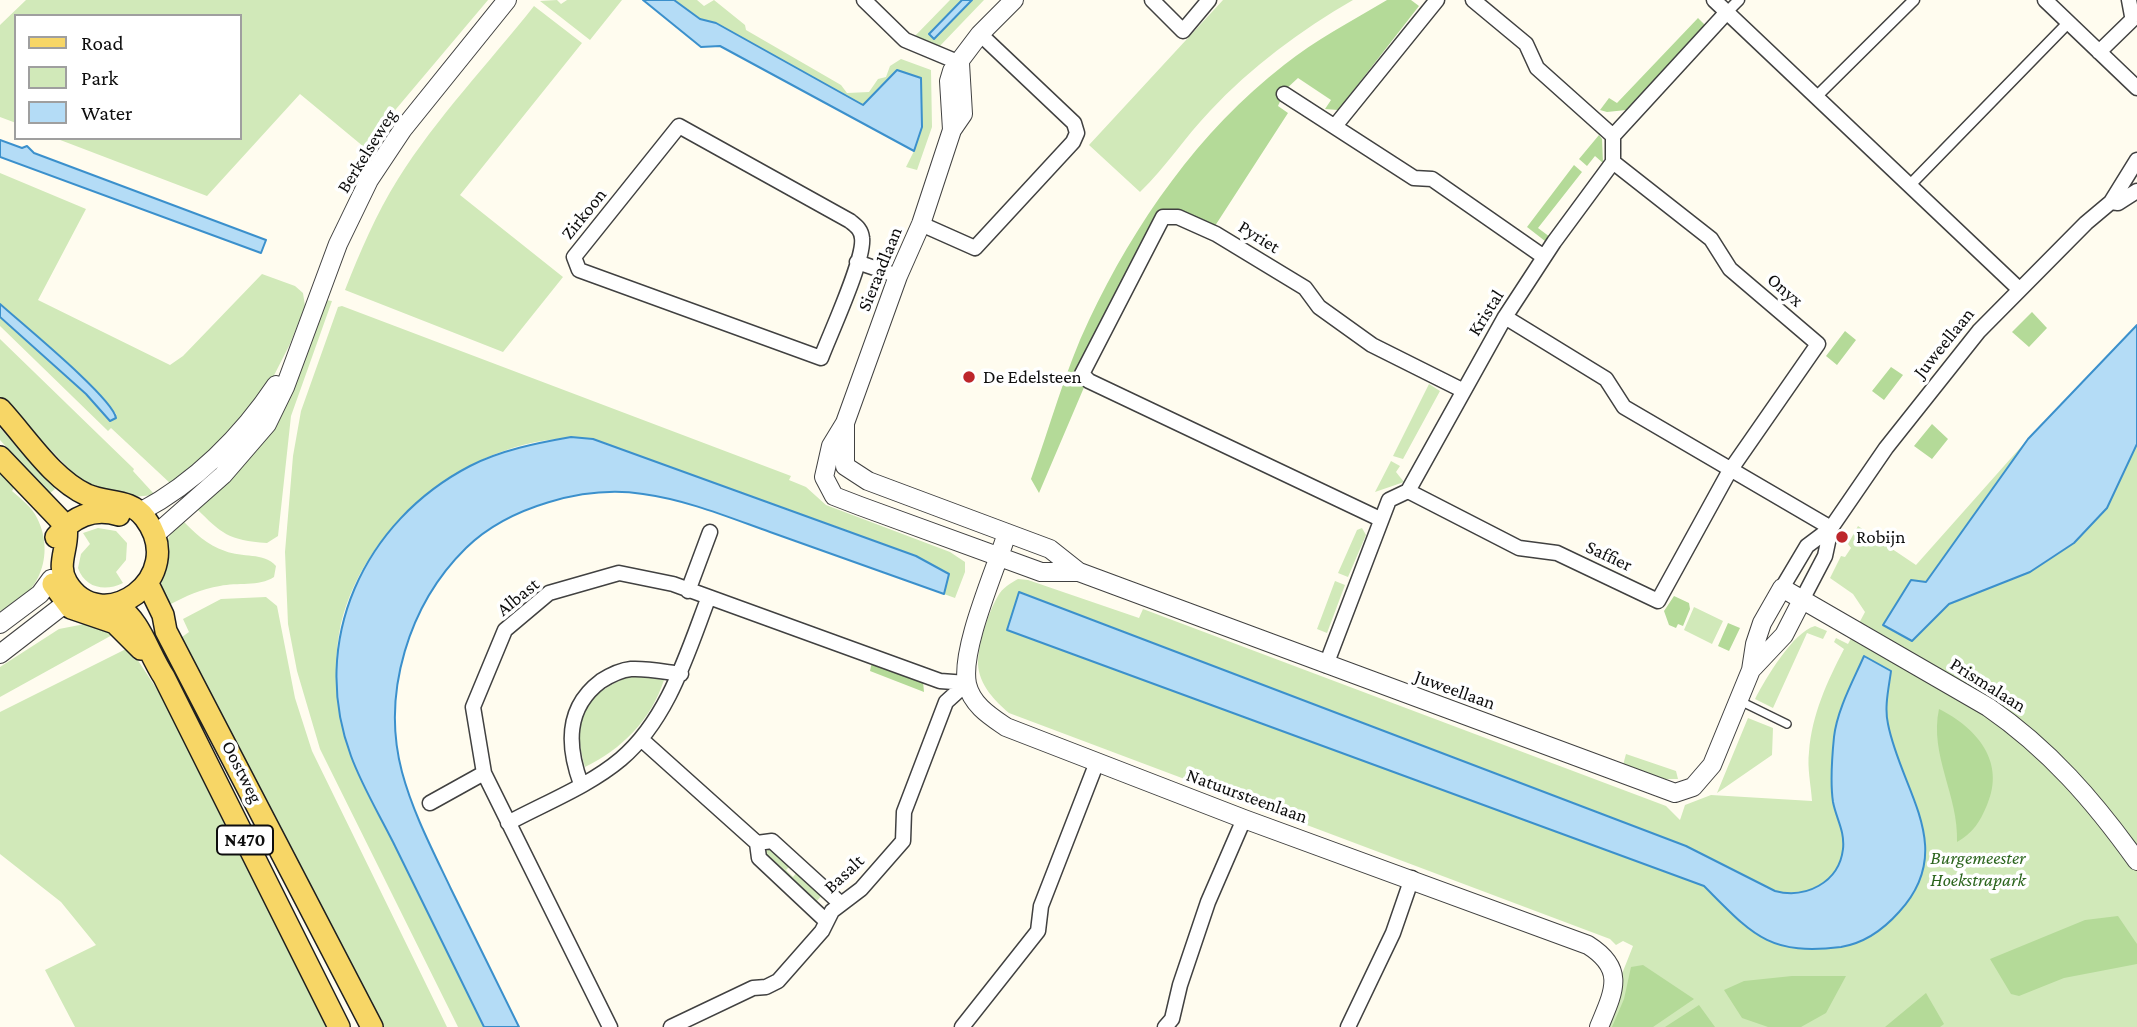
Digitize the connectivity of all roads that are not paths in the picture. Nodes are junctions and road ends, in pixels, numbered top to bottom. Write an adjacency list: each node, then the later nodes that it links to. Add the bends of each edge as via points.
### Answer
1 (507, 0): 35 (street, Berkelseweg, via 403,129 369,180 338,244)
2 (864, 0): 18 (street, via 905,40)
3 (1014, 0): 16 (street, Sieraadlaan)
4 (1152, 0): 5 (street, via 1183,31)
5 (1209, 0)
6 (1437, 0): 22 (street)
7 (1473, 0): 23 (street, via 1526,44 1537,68)
8 (1714, 0): 13 (street)
9 (1739, 0): 13 (street)
10 (1914, 0): 21 (street)
11 (2045, 0): 15 (street)
12 (2129, 0): 14 (street)
13 (1727, 12): 21 (street); 23 (street)
14 (2135, 16): 17 (street)
15 (2068, 23): 17 (street); 26 (street)
16 (980, 34): 18 (street, Sieraadlaan); 29 (street, via 1074,123 1077,133 975,248)
17 (2099, 52): 19 (street)
18 (960, 63): 29 (street, Sieraadlaan, via 949,80 952,130)
19 (2137, 88)
20 (1284, 94): 22 (street)
21 (1816, 97): 26 (street)
22 (1335, 126): 30 (street, via 1414,178 1432,179)
23 (1613, 136): 25 (street)
24 (2137, 160): 28 (street, Juweellaan)
25 (1613, 162): 30 (street, Kristal); 40 (street, Onyx, via 1711,239 1730,269 1818,344)
26 (1910, 186): 33 (street)
27 (2137, 191): 28 (street, Juweellaan, via 2118,203)
28 (2111, 202): 33 (street, Juweellaan)
29 (921, 223): 32 (street, Sieraadlaan)
30 (1545, 257): 34 (street, Kristal)
31 (857, 262): 31 (street, Zirkoon, via 821,358 579,270 574,257 679,126 849,220 860,229 863,241); 32 (street)
32 (898, 276): 38 (street, Sieraadlaan)
33 (2019, 289): 45 (street, Juweellaan, via 1979,331 1886,448)
34 (1505, 317): 36 (street, Kristal); 40 (street, via 1606,379 1624,407)
35 (299, 345): 43 (street, Berkelseweg, via 266,400 231,441 183,484); 49 (street, Berkelseweg, via 267,424 223,475)
36 (1462, 390): 41 (street, Kristal); 44 (street, Pyriet, via 1372,345 1319,307 1305,288 1216,234 1178,217 1163,217 1082,374 1088,381)
37 (0, 409): 42 (main road, via 58,474 66,492)
38 (845, 423): 48 (street, Sieraadlaan, via 845,466 868,481); 50 (street, Sieraadlaan, via 831,446 824,477 834,496)
39 (0, 457): 46 (main road)
40 (1729, 472): 41 (street, Saffier, via 1658,601 1557,553 1519,548); 45 (street, via 1739,472)
41 (1408, 491): 44 (street, Kristal, via 1389,500)
42 (91, 505): 43 (main road, via 123,503); 46 (main road)
43 (133, 515): 49 (main road); 53 (main road, via 143,545 143,560 134,581)
44 (1380, 519): 62 (street, Kristal)
45 (1831, 528): 54 (street, Juweellaan, via 1807,546); 57 (street, Juweellaan, via 1825,556)
46 (61, 531): 52 (main road, via 48,561); 58 (main road, via 68,538 62,572)
47 (710, 532): 55 (street)
48 (1007, 533): 50 (street); 51 (street, Juweellaan, via 1050,549)
49 (155, 535): 53 (main road, via 157,562)
50 (1000, 556): 51 (street, Juweellaan, via 1041,572); 65 (street, via 973,631)
51 (1079, 572): 62 (street, Juweellaan)
52 (51, 579): 58 (main road); 60 (street, via 40,594)
53 (143, 588): 59 (main road); 81 (main road, Oostweg / N470, via 163,615 166,631)
54 (1782, 589): 57 (street, Prismalaan); 63 (street, Juweellaan, via 1762,623)
55 (688, 591): 56 (street, Albast); 70 (street, Albast, via 619,573 549,593 505,630 473,707)
56 (709, 599): 64 (street); 65 (street, Albast, via 940,681)
57 (1802, 600): 63 (street, Juweellaan, via 1784,635); 76 (street, Prismalaan, via 2018,728 2088,795)
58 (74, 604): 59 (main road); 61 (street, via 38,623)
59 (111, 611): 80 (main road, Oostweg / N470, via 138,625)
60 (0, 624)
61 (0, 654)
62 (1326, 665): 66 (street, Juweellaan, via 1675,793 1693,788 1706,775)
63 (1751, 670): 66 (street, Juweellaan)
64 (681, 674): 68 (street); 71 (street, via 630,669 589,690 570,731 571,756)
65 (967, 683): 69 (street, Natuursteenlaan, via 979,708 1006,727); 78 (street, Basalt, via 946,702 904,812 903,841 861,890)
66 (1738, 699): 67 (lane)
67 (1787, 724)
68 (641, 739): 71 (street); 75 (street)
69 (1097, 762): 73 (street, Natuursteenlaan); 84 (street, via 1041,906 1038,931)
70 (484, 773): 72 (street); 74 (street, Albast)
71 (581, 784): 74 (street)
72 (430, 803)
73 (1244, 819): 77 (street, Natuursteenlaan); 85 (street, via 1208,902 1172,1019)
74 (508, 823): 82 (street, Albast)
75 (757, 844): 78 (street, via 772,841); 79 (street, via 759,858)
76 (2137, 861)
77 (1412, 878): 86 (street, via 1393,933); 87 (street, Natuursteenlaan, via 1588,944 1602,954 1610,962 1614,985)
78 (840, 903): 79 (street, Basalt)
79 (825, 920): 83 (street, Basalt, via 822,932 778,981)
80 (339, 1027)
81 (372, 1027)
82 (610, 1027)
83 (671, 1027)
84 (962, 1027)
85 (1164, 1027)
86 (1348, 1027)
87 (1599, 1027)

